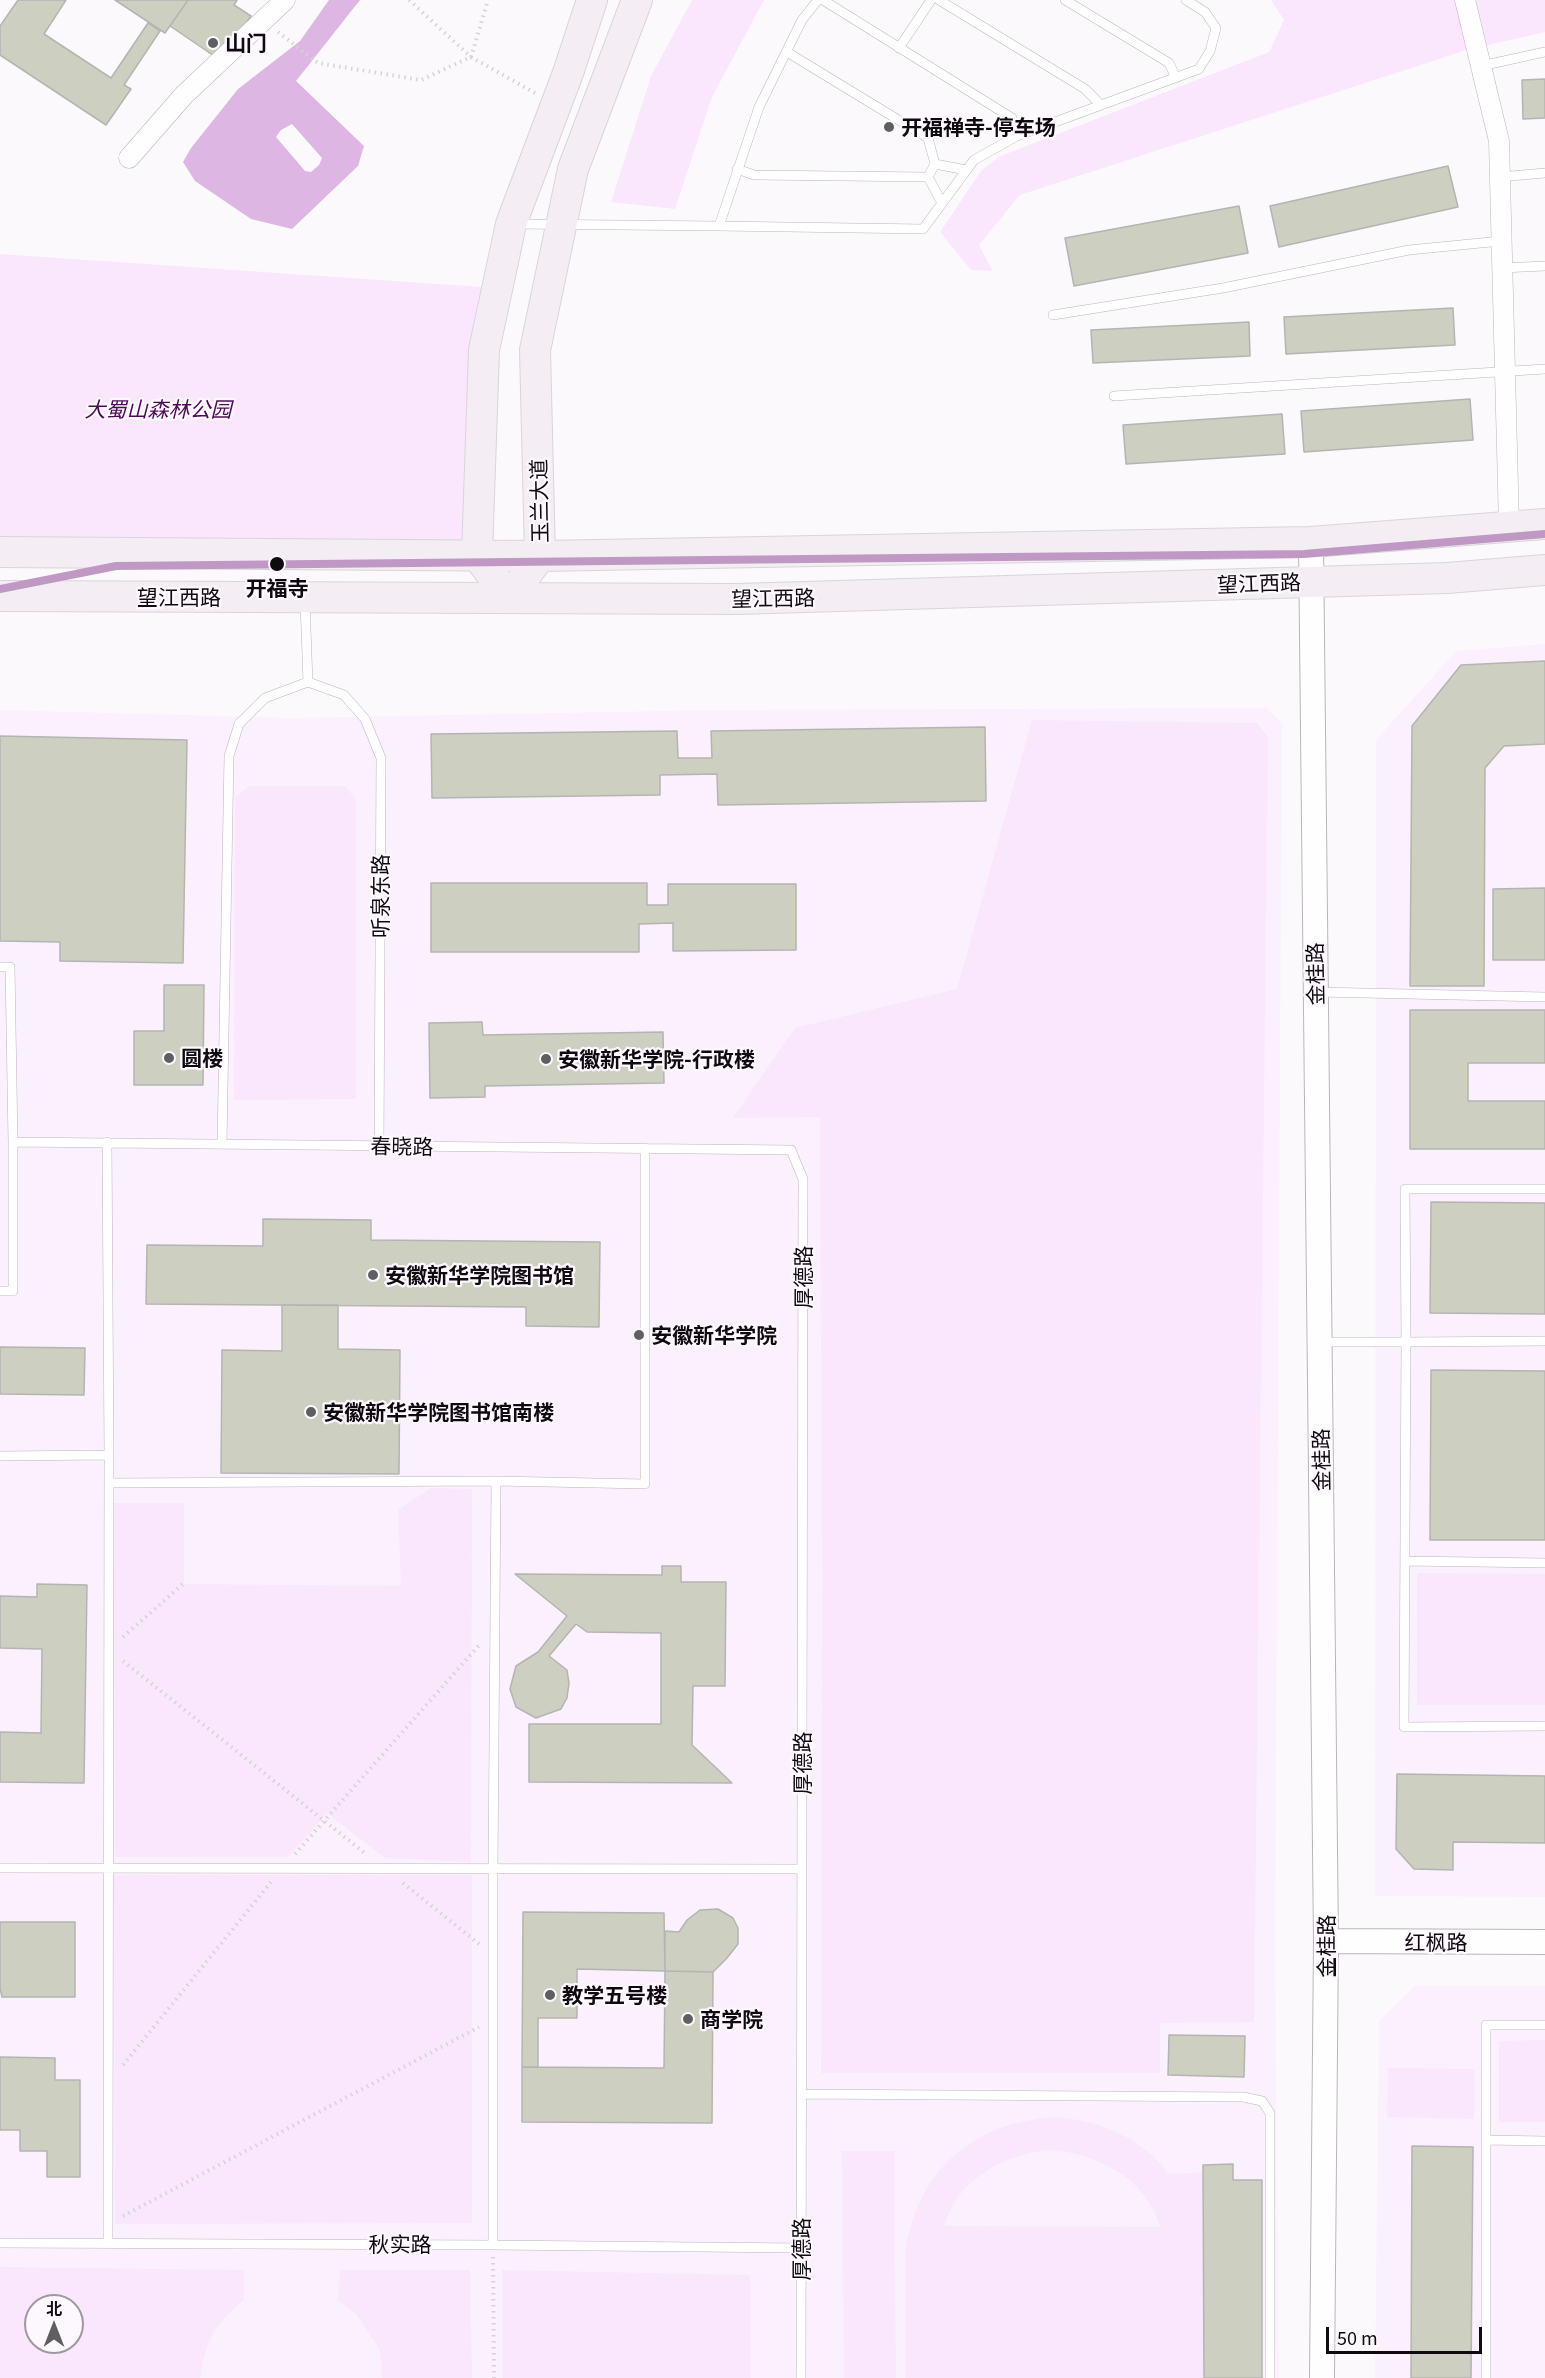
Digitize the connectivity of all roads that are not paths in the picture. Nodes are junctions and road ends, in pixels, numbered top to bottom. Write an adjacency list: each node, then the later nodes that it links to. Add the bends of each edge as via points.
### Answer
1 (285, 0): 18 (street, via 184,95)
2 (592, 0): 26 (main road)
3 (637, 0): 27 (main road, 玉兰大道, via 573,169)
4 (818, 0): 12 (lane, via 802,20)
5 (823, 0): 11 (lane)
6 (931, 0): 11 (lane)
7 (939, 0): 16 (lane, via 1085,89)
8 (1065, 0): 15 (lane, via 1169,63)
9 (1186, 0): 15 (lane, via 1205,12 1216,28 1210,51 1199,69)
10 (1465, 0): 14 (street)
11 (899, 48): 17 (lane, via 1012,118)
12 (787, 52): 19 (lane, via 928,138); 20 (lane, via 759,107)
13 (1545, 52): 14 (lane)
14 (1481, 66): 24 (street, via 1499,141)
15 (1176, 78): 16 (lane)
16 (1101, 105): 17 (lane)
17 (1017, 136): 21 (lane, via 974,160)
18 (129, 158)
19 (935, 164): 21 (lane); 23 (lane)
20 (737, 169): 23 (lane, via 754,176); 28 (lane)
21 (966, 170): 25 (lane)
22 (1545, 173): 24 (lane)
23 (928, 177): 25 (lane)
24 (1500, 177): 29 (street)
25 (942, 203): 28 (lane, via 922,229)
26 (511, 224): 27 (lane); 40 (main road, via 484,350)
27 (561, 225): 28 (lane); 41 (main road, 玉兰大道, via 535,350)
28 (719, 226)
29 (1501, 241): 31 (street); 32 (lane, via 1409,250 1223,288)
30 (1545, 266): 31 (lane)
31 (1502, 268): 34 (street)
32 (1053, 315)
33 (1545, 369): 34 (lane)
34 (1505, 372): 35 (lane); 37 (street)
35 (1114, 396)
36 (1545, 524): 37 (main road, 望江西路)
37 (1509, 526): 38 (main road, 望江西路)
38 (1311, 542): 41 (main road, 望江西路); 43 (street, 金桂路)
39 (0, 552): 40 (main road, 望江西路)
40 (477, 555): 41 (main road, 望江西路); 46 (main road)
41 (540, 556): 46 (main road, 玉兰大道)
42 (1545, 570): 43 (main road, 望江西路)
43 (1311, 582): 46 (main road, 望江西路, via 737,599); 49 (street, 金桂路)
44 (0, 596): 45 (main road, 望江西路)
45 (305, 597): 46 (main road, 望江西路); 47 (lane)
46 (509, 598)
47 (308, 682): 53 (lane, via 265,698 239,724 229,756); 54 (lane, 听泉东路, via 344,695 365,719 381,758)
48 (0, 967): 51 (lane, via 10,967)
49 (1316, 992): 50 (lane); 60 (street, 金桂路)
50 (1545, 997)
51 (13, 1142): 52 (lane, 春晓路); 58 (lane, via 13,1292)
52 (107, 1143): 53 (lane, 春晓路); 62 (lane)
53 (222, 1144): 54 (lane, 春晓路)
54 (379, 1146): 55 (lane, 春晓路)
55 (645, 1148): 56 (lane, 春晓路); 64 (lane, via 645,1484)
56 (791, 1150): 72 (lane, 厚德路, via 803,1179)
57 (1545, 1189): 61 (lane, via 1405,1189)
58 (0, 1291)
59 (1545, 1341): 61 (lane)
60 (1319, 1342): 61 (lane); 73 (street, 金桂路)
61 (1406, 1342): 66 (lane)
62 (109, 1455): 63 (lane); 65 (lane)
63 (0, 1456)
64 (496, 1481): 65 (lane); 71 (lane)
65 (109, 1483): 70 (lane)
66 (1406, 1561): 67 (lane); 68 (lane, via 1404,1727)
67 (1545, 1563)
68 (1545, 1726)
69 (0, 1868): 70 (lane)
70 (109, 1868): 71 (lane); 80 (lane)
71 (493, 1869): 72 (lane); 81 (lane)
72 (802, 1869): 76 (lane, 厚德路)
73 (1326, 1941): 74 (street, 红枫路); 85 (street, 金桂路)
74 (1545, 1942)
75 (1545, 2025): 77 (lane, via 1486,2025)
76 (801, 2094): 82 (lane, 厚德路); 84 (lane, via 1243,2097 1262,2102 1270,2113)
77 (1486, 2140): 78 (lane); 86 (lane)
78 (1545, 2141)
79 (0, 2243): 80 (lane, 秋实路)
80 (108, 2243): 81 (lane, 秋实路)
81 (493, 2245): 82 (lane, 秋实路)
82 (801, 2248): 83 (lane, 厚德路)
83 (801, 2378)
84 (1270, 2378)
85 (1322, 2378)
86 (1486, 2378)

